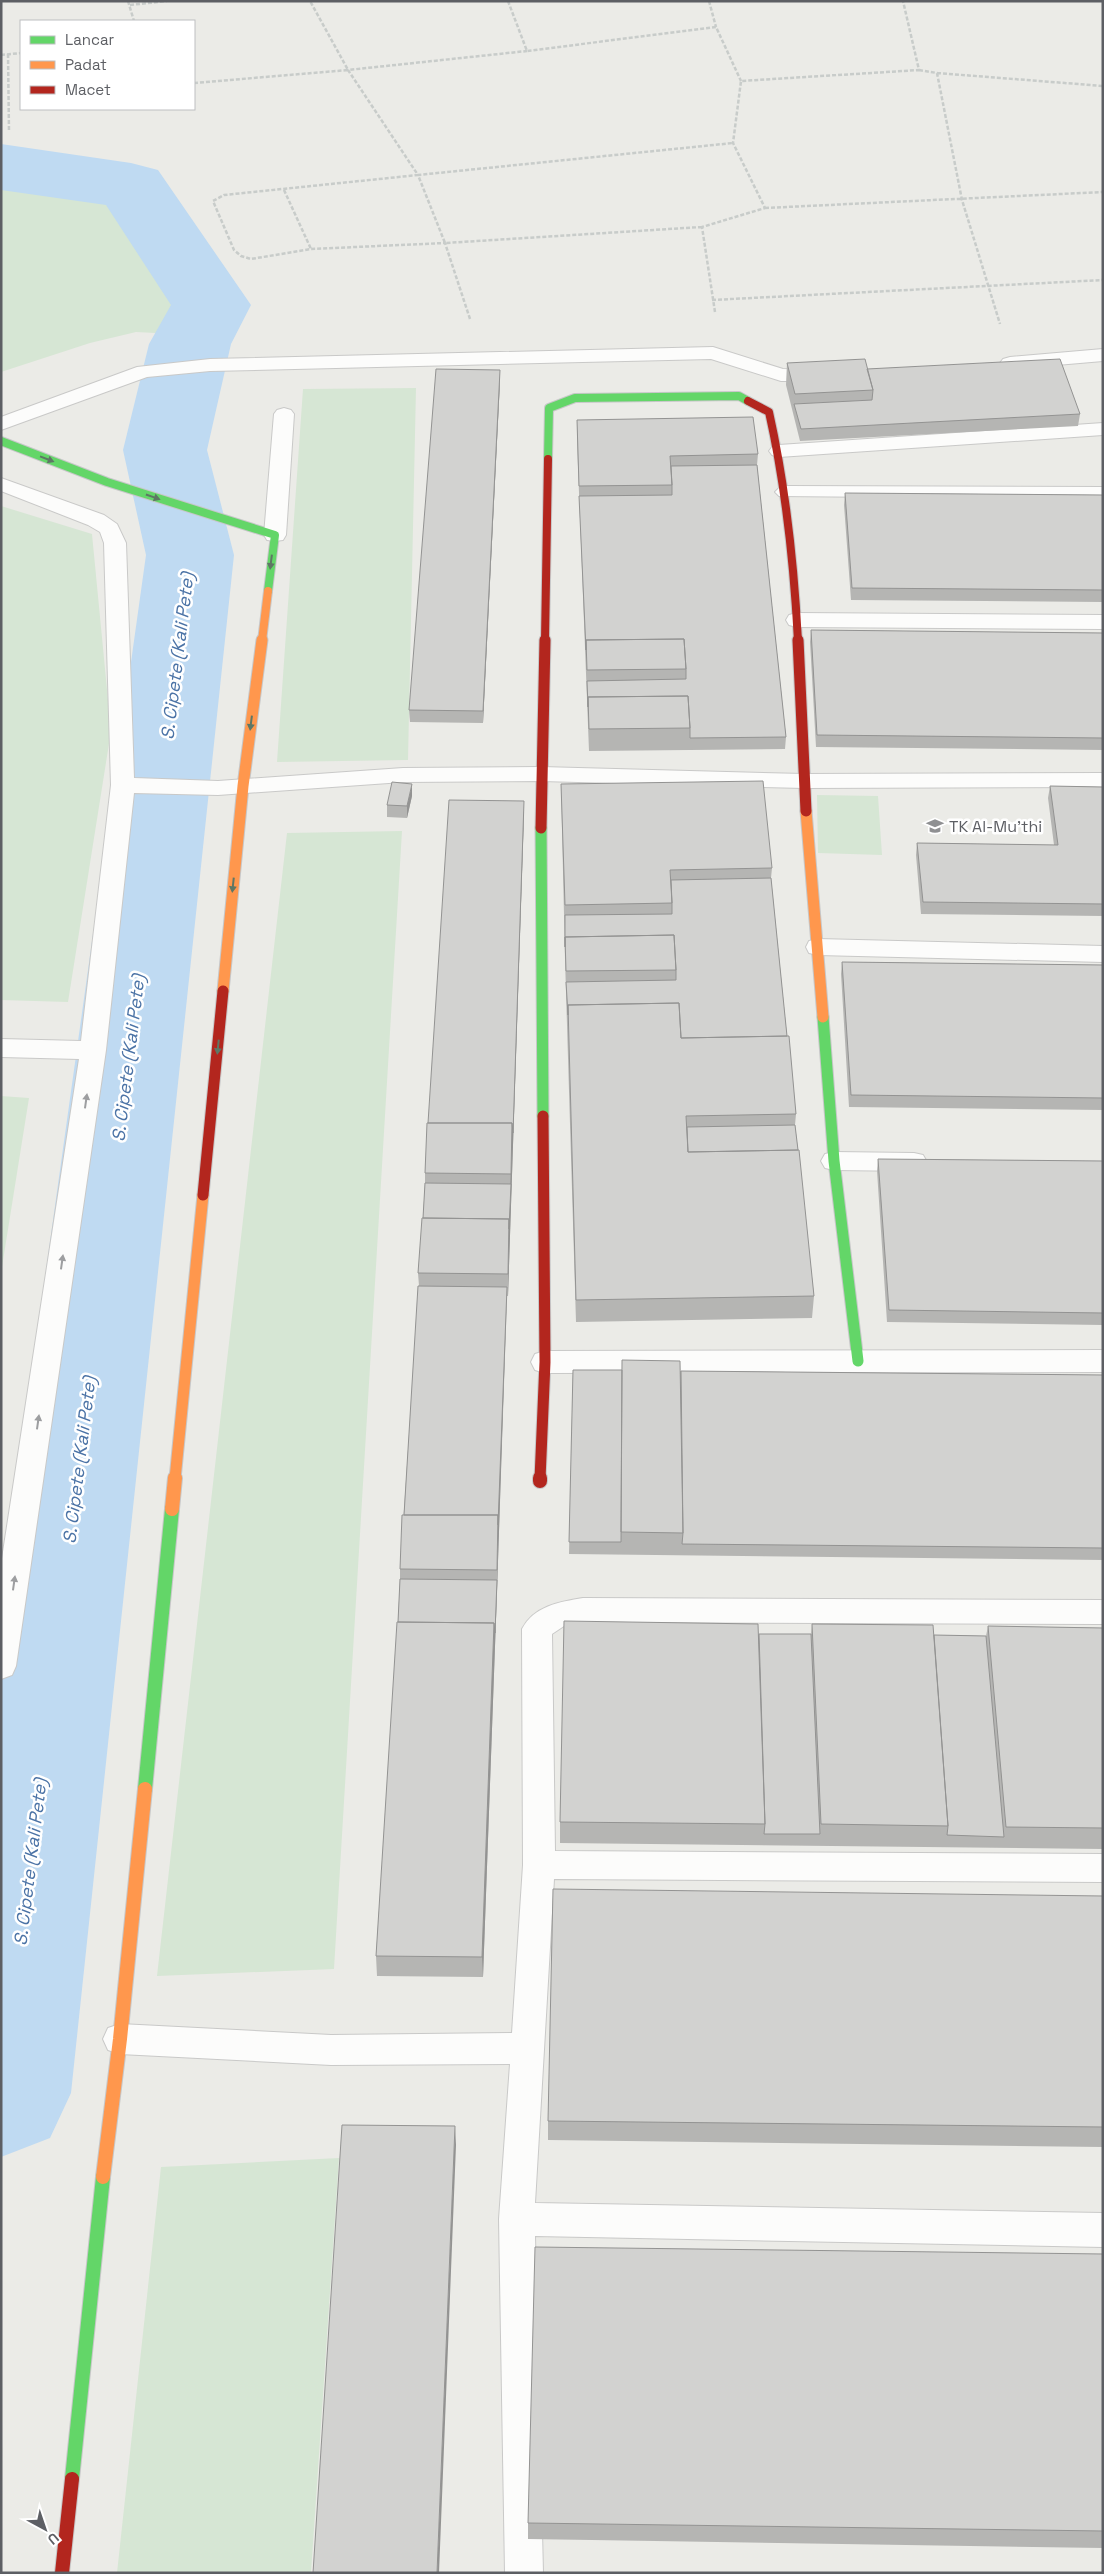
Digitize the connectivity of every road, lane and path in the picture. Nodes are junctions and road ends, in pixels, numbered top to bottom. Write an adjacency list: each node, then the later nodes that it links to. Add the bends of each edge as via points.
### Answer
1 (128, 1): 7 (path)
2 (167, 1): 7 (path)
3 (310, 1): 14 (path)
4 (508, 1): 10 (path)
5 (709, 1): 9 (path)
6 (903, 1): 15 (path)
7 (130, 5): 8 (path)
8 (134, 20)
9 (716, 28): 10 (path); 17 (path)
10 (528, 51): 14 (path)
11 (20, 53): 12 (path)
12 (8, 54): 13 (path); 20 (path)
13 (1, 55)
14 (348, 70): 18 (path); 22 (path)
15 (919, 70): 16 (path); 17 (path)
16 (937, 73): 19 (path); 25 (path)
17 (741, 80): 21 (path)
18 (195, 83)
19 (1103, 86)
20 (9, 132)
21 (733, 142): 22 (path); 26 (path)
22 (418, 174): 23 (path); 28 (path)
23 (284, 190): 29 (path); 29 (path, via 224,195 213,201 234,250 241,256 251,259)
24 (1103, 192): 25 (path)
25 (962, 200): 26 (path); 31 (path)
26 (765, 208): 27 (path)
27 (702, 227): 28 (path); 32 (path)
28 (445, 243): 29 (path); 35 (path)
29 (311, 249)
30 (1103, 280): 31 (path)
31 (987, 286): 32 (path); 36 (path)
32 (712, 300): 33 (path, via 720,332)
33 (713, 353): 35 (street); 37 (street, via 781,375)
34 (1103, 355): 36 (street)
35 (484, 360): 39 (street, via 210,365 144,371)
36 (1003, 364)
37 (846, 374)
38 (284, 414): 46 (street)
39 (1, 424)
40 (1103, 429): 42 (street)
41 (1, 442): 46 (street, one-way to 46, via 107,482)
42 (779, 451): 44 (street); 49 (street, via 769,412 739,396 575,398 549,408)
43 (1, 484): 52 (street, via 96,520 109,529 115,543)
44 (786, 492): 45 (street); 47 (street)
45 (1103, 493)
46 (274, 536): 53 (street, one-way to 53)
47 (797, 620): 48 (street); 51 (street)
48 (1103, 622)
49 (541, 774): 51 (street); 53 (street, via 403,776); 62 (street)
50 (1103, 780): 51 (street)
51 (804, 781): 54 (street)
52 (123, 785): 53 (street); 57 (street)
53 (243, 786): 68 (street, one-way to 68)
54 (818, 947): 55 (street); 58 (street)
55 (1103, 954)
56 (1, 1048): 57 (street)
57 (93, 1050): 65 (street, one-way to 57)
58 (834, 1161): 59 (street); 60 (street)
59 (934, 1162)
60 (858, 1361): 61 (street); 62 (street)
61 (1103, 1361)
62 (545, 1362): 63 (street)
63 (540, 1481)
64 (1103, 1612): 66 (street, via 583,1610 556,1615 538,1629)
65 (1, 1666)
66 (539, 1865): 67 (street); 69 (street)
67 (1103, 1868)
68 (120, 2039): 69 (street, via 331,2050); 72 (street)
69 (528, 2048): 70 (street)
70 (517, 2219): 71 (street); 73 (street)
71 (1103, 2230)
72 (62, 2573)
73 (524, 2573)

